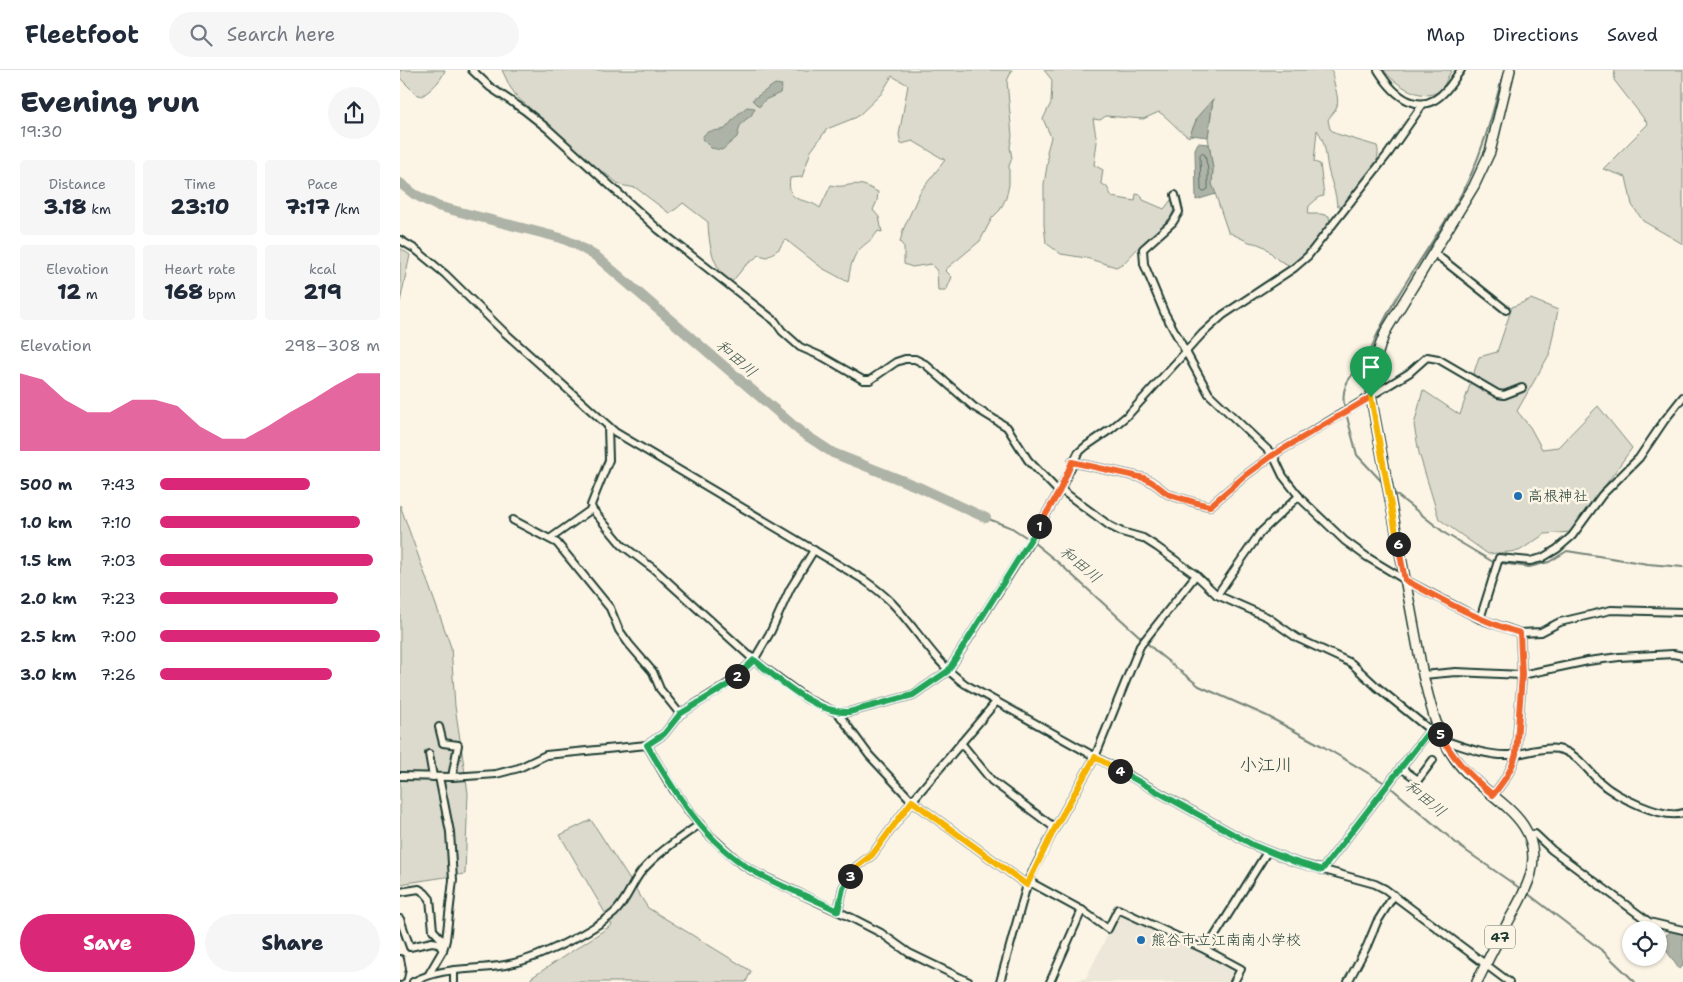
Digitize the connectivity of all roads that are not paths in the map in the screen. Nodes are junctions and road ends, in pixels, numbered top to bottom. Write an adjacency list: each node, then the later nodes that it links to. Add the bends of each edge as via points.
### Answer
1 (472, 70): 17 (street, via 548,129 659,230 775,321 795,343 863,380 870,380 896,362 915,358 969,403 1007,427 1028,460)
2 (1378, 70): 5 (street, via 1403,99)
3 (1461, 70): 5 (street, via 1446,91)
4 (1510, 70): 8 (main road, 47, via 1490,152 1474,186)
5 (1423, 104): 10 (street, via 1308,256 1222,315)
6 (1175, 195): 10 (street, via 1179,212 1173,222 1143,249 1143,255 1164,312)
7 (400, 240): 14 (street, via 445,274)
8 (1433, 252): 9 (street); 12 (main road, 47, via 1378,347)
9 (1506, 310)
10 (1186, 353): 15 (street, via 1209,394); 16 (street, via 1129,414 1086,446)
11 (1522, 388): 12 (street, via 1498,394 1438,359 1427,357 1409,373)
12 (1371, 397): 15 (street); 24 (main road, 47)
13 (1683, 397): 27 (street, via 1639,458 1602,494 1572,536 1558,549 1530,561 1498,558)
14 (608, 426): 19 (street, via 609,460); 22 (street)
15 (1273, 455): 16 (street, via 1210,506 1170,495 1144,478); 18 (street, via 1283,476)
16 (1072, 462): 17 (street)
17 (1060, 491): 23 (street, via 1110,526 1143,538); 31 (street)
18 (1299, 496): 24 (street, via 1354,548); 25 (street, via 1260,532)
19 (592, 509): 21 (street); 30 (street, via 622,545 655,570)
20 (514, 520): 21 (street)
21 (551, 538): 36 (street, via 610,608 624,637 653,672 660,689)
22 (814, 550): 30 (street); 31 (street, via 885,596)
23 (1196, 575): 25 (street); 44 (street, via 1136,654)
24 (1405, 580): 27 (street); 32 (main road, 47)
25 (1217, 595): 38 (street, via 1267,617 1297,638 1351,663)
26 (1683, 612): 28 (street, via 1611,610 1560,622 1541,632)
27 (1480, 619): 28 (street)
28 (1520, 633): 33 (street)
29 (1683, 656): 33 (street, via 1604,659)
30 (754, 660): 35 (street, via 807,700); 36 (street, via 729,684)
31 (948, 671): 34 (street); 35 (street, via 913,695)
32 (1423, 675): 33 (street, via 1456,672); 38 (main road, 47)
33 (1522, 675): 43 (street)
34 (996, 702): 40 (street); 44 (street)
35 (838, 713): 51 (street, via 869,755)
36 (680, 714): 41 (street, via 664,734)
37 (439, 727): 49 (street, via 443,743 458,744)
38 (1434, 730): 39 (main road, 47); 46 (street)
39 (1443, 740): 43 (street, via 1484,753); 50 (main road, 47, via 1468,774)
40 (961, 743): 51 (street); 54 (street, via 992,781)
41 (647, 745): 49 (street, via 546,755 506,772); 53 (street, via 669,783)
42 (429, 754): 48 (street)
43 (1516, 754): 50 (street, via 1507,777); 52 (street, via 1562,749 1622,797 1650,809 1677,815)
44 (1095, 757): 54 (street); 56 (street)
45 (1433, 760): 46 (street, via 1418,780)
46 (1401, 768): 57 (street)
47 (400, 776): 48 (street)
48 (436, 777): 49 (street); 65 (street, via 450,832 453,859)
49 (452, 777)
50 (1493, 795): 55 (main road, 47, via 1516,815)
51 (912, 801): 58 (street); 62 (street, via 872,855 855,868 843,888)
52 (1683, 813)
53 (700, 824): 62 (street, via 724,850 756,873); 70 (street, via 643,870 632,883 622,904 603,921 550,950 521,961)
54 (1055, 828): 58 (street)
55 (1529, 836): 64 (street, via 1535,834 1649,922); 69 (main road, 47, via 1533,858 1528,883)
56 (1266, 852): 57 (street); 67 (street)
57 (1322, 870): 60 (street, via 1375,884)
58 (1028, 883): 61 (street); 77 (street)
59 (400, 892): 65 (street, via 419,889 425,893 430,899 433,930)
60 (1394, 895): 69 (street); 80 (street)
61 (1082, 910): 67 (street, via 1108,929 1118,909); 78 (street)
62 (838, 911): 76 (street, via 881,933 915,956)
63 (400, 919): 66 (street, via 410,946 432,942 438,943)
64 (1683, 930)
65 (445, 943): 66 (street)
66 (442, 950): 71 (street)
67 (1206, 950): 79 (street, via 1241,969)
68 (400, 959): 72 (street)
69 (1486, 964): 73 (street); 81 (main road, 47)
70 (454, 970): 71 (street); 75 (street)
71 (429, 974): 74 (street)
72 (400, 978)
73 (1507, 981)
74 (413, 982)
75 (454, 982)
76 (969, 982)
77 (1000, 982)
78 (1050, 982)
79 (1234, 982)
80 (1348, 982)
81 (1477, 982)

